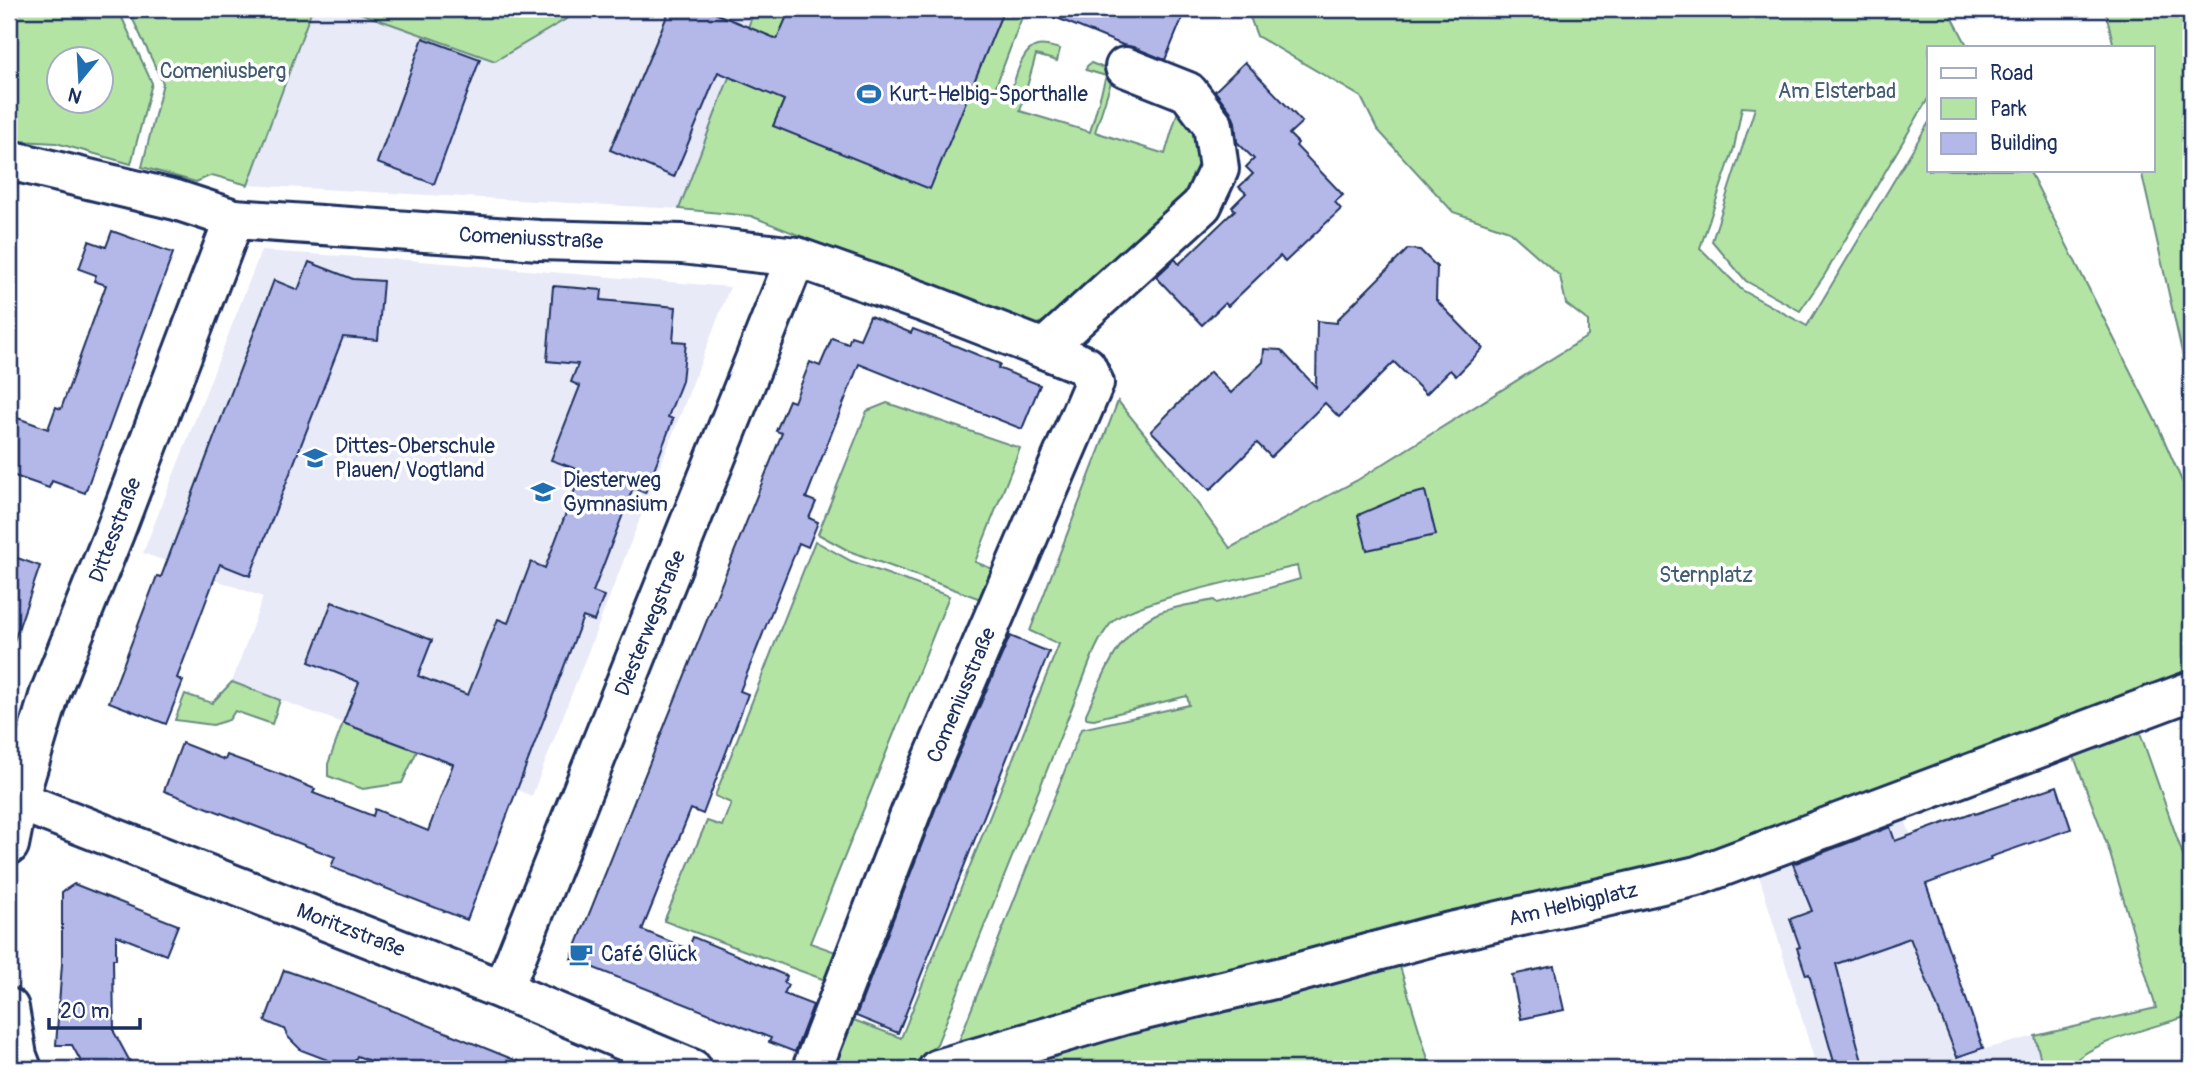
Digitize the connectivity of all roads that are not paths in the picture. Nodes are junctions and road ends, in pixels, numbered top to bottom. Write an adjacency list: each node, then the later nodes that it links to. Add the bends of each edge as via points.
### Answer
1 (1125, 67): 5 (street, via 1188,92 1213,125 1219,169 1202,205)
2 (9, 160): 3 (street, Comeniusstraße, via 176,200)
3 (233, 219): 4 (street, Comeniusstraße, via 539,240 682,244); 7 (street, Dittesstraße)
4 (796, 257): 5 (street, Comeniusstraße); 9 (street, Diesterwegstraße)
5 (1044, 349): 13 (street, Comeniusstraße, via 1086,366 1094,383 918,794)
6 (2191, 691): 14 (street, Am Helbigplatz, via 1697,876 1429,937 1127,1014)
7 (13, 799): 8 (street, Dittesstraße); 9 (street, Moritzstraße)
8 (9, 845)
9 (503, 990): 12 (street, Moritzstraße)
10 (9, 1008): 11 (street)
11 (22, 1069)
12 (692, 1069)
13 (812, 1069)
14 (939, 1069)

